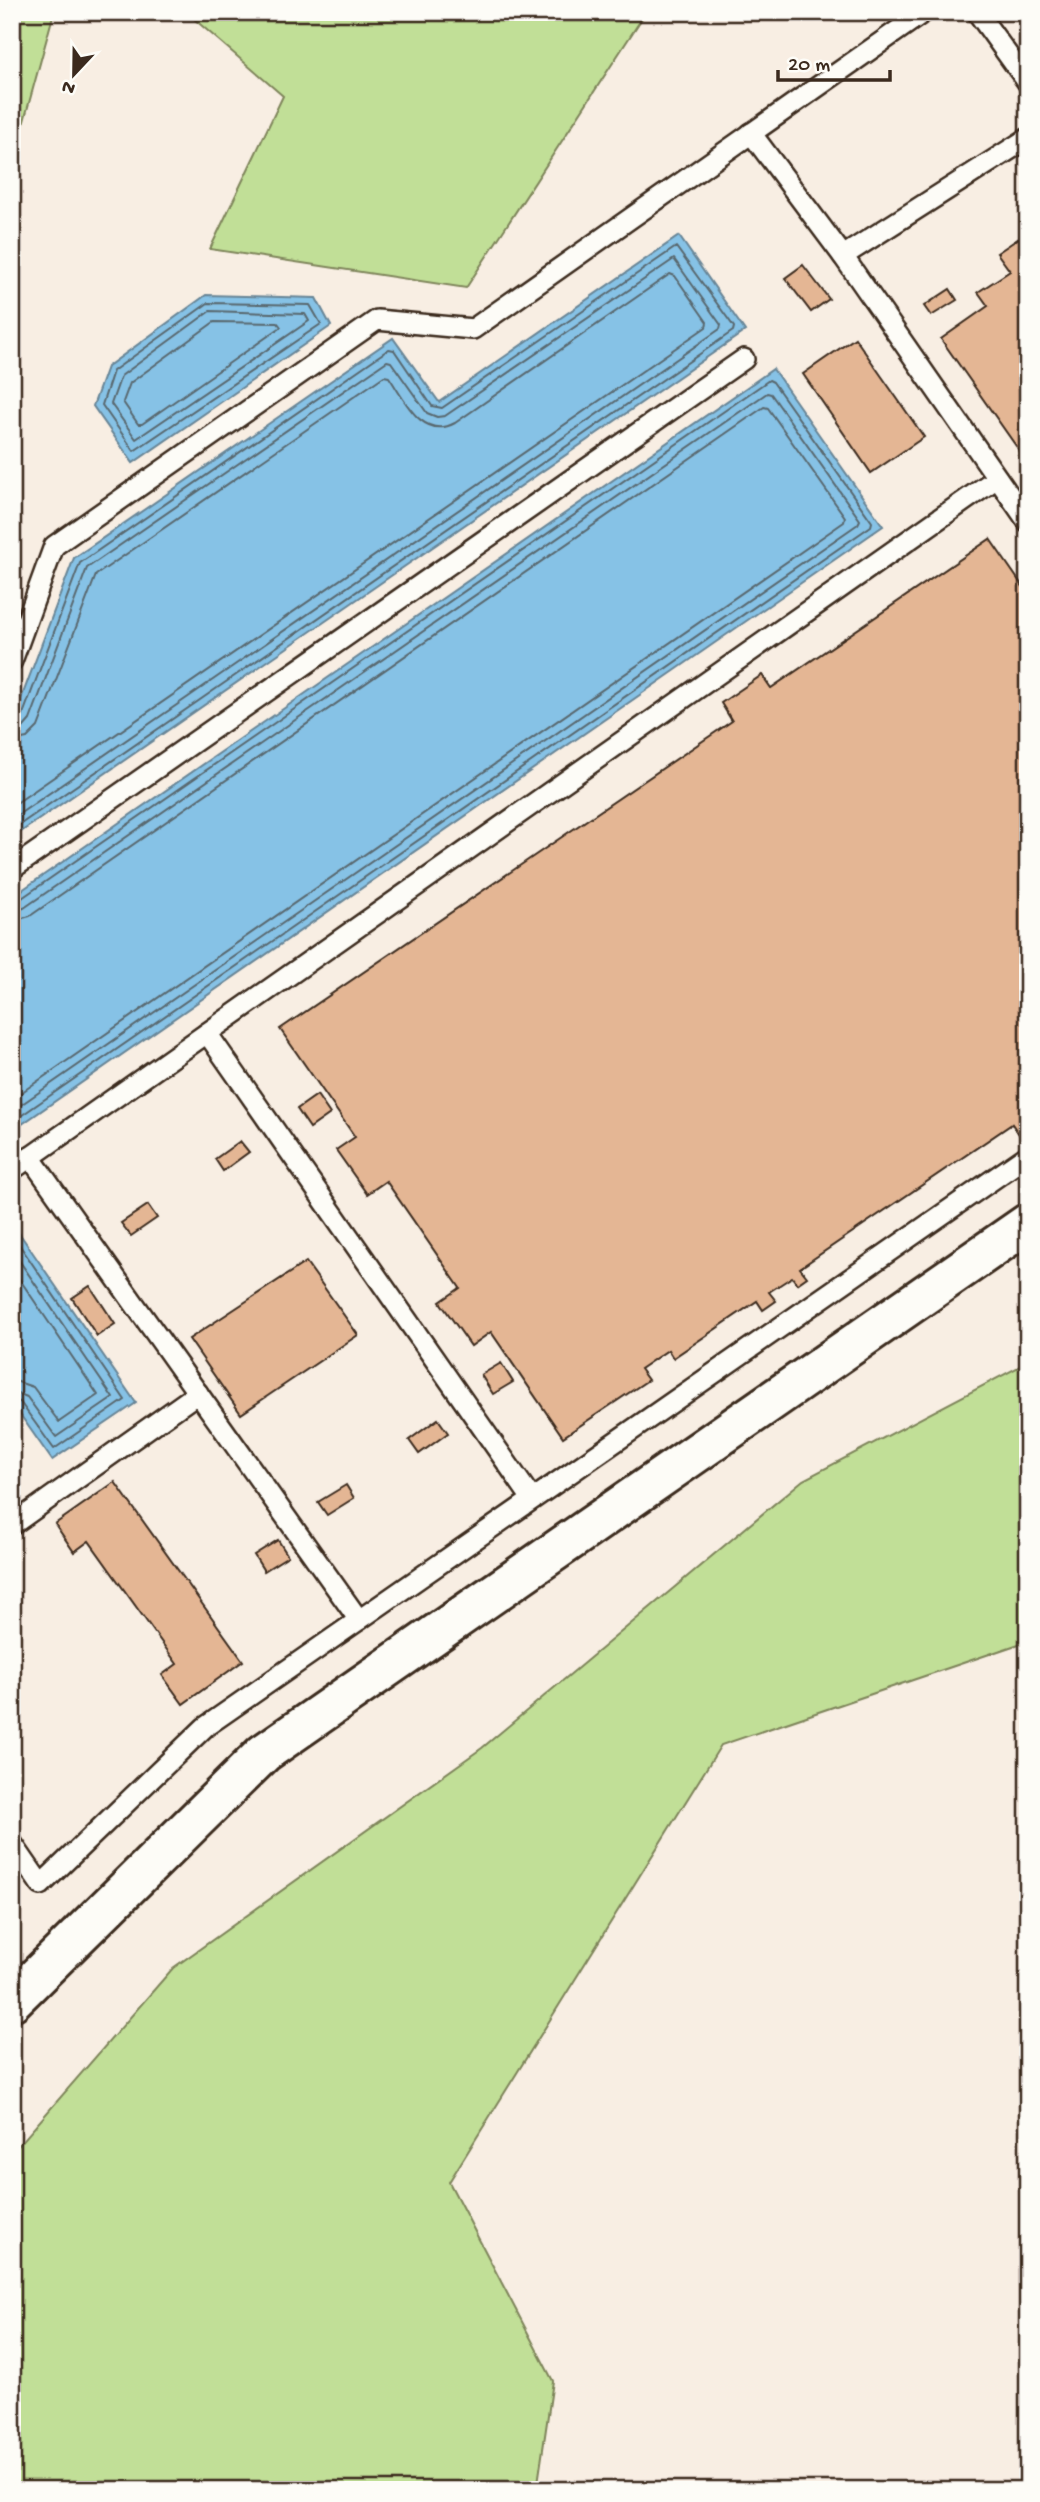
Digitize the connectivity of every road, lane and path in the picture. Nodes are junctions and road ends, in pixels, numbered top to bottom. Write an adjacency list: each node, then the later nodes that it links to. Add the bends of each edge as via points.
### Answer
1 (924, 12): 4 (lane)
2 (976, 12): 3 (lane)
3 (1028, 83)
4 (751, 133): 6 (lane); 10 (lane, via 473,329 377,320 65,538 54,546)
5 (1028, 138): 6 (lane)
6 (843, 256): 8 (lane)
7 (744, 359): 11 (lane)
8 (997, 478): 9 (lane); 12 (lane)
9 (1028, 522)
10 (12, 660)
11 (12, 869)
12 (207, 1033): 14 (lane); 18 (lane)
13 (1028, 1155): 18 (lane)
14 (30, 1157): 15 (lane); 17 (lane)
15 (12, 1170)
16 (1028, 1223): 22 (street, via 264,1753)
17 (198, 1393): 19 (lane); 20 (lane)
18 (532, 1500): 20 (lane)
19 (12, 1525)
20 (359, 1620): 21 (lane, via 205,1727 41,1885)
21 (12, 1843)
22 (12, 2001)

